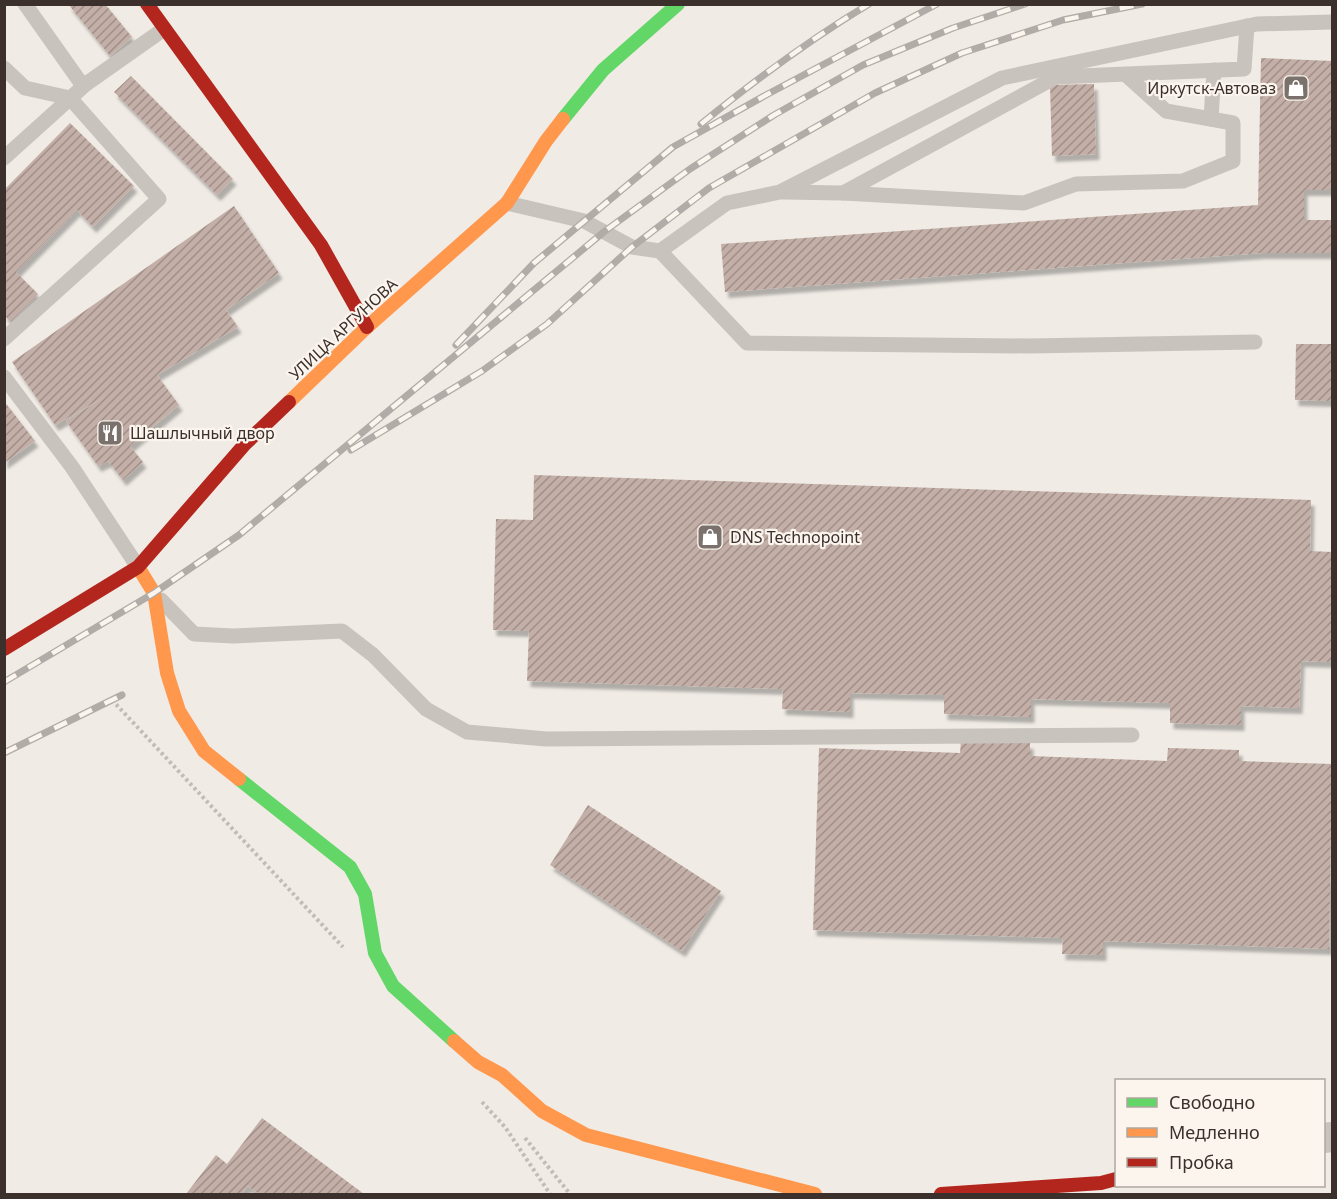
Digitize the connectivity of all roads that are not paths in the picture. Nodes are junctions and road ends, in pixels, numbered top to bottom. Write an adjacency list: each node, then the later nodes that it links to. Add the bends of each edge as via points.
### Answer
1 (25, 4): 10 (lane)
2 (147, 4): 6 (street)
3 (678, 4): 16 (street, УЛИЦА АРГУНОВА, via 603,70 546,141)
4 (1332, 22): 5 (lane)
5 (1247, 26): 8 (lane, via 1244,69); 14 (lane, via 1002,78)
6 (164, 29): 10 (lane); 18 (street, via 321,245)
7 (4, 68): 11 (lane, via 25,88)
8 (1214, 70): 9 (lane); 12 (lane)
9 (1126, 75): 12 (lane, via 1166,111); 15 (lane, via 1056,77)
10 (83, 86): 11 (lane)
11 (70, 98): 13 (lane); 19 (lane, via 159,199)
12 (1211, 119): 15 (lane, via 1233,123 1233,161 1183,181 1076,184 1024,203)
13 (4, 158)
14 (780, 192): 15 (lane); 17 (lane, via 727,203)
15 (843, 194)
16 (507, 203): 17 (lane, via 584,221 632,247); 18 (street, УЛИЦА АРГУНОВА)
17 (660, 251): 20 (lane, via 747,343)
18 (367, 327): 22 (street, УЛИЦА АРГУНОВА, via 245,444)
19 (4, 339)
20 (1255, 342)
21 (5, 381): 22 (lane, via 72,467)
22 (138, 567): 23 (street); 24 (street, УЛИЦА АРГУНОВА)
23 (154, 593): 25 (lane, via 194,634 342,631 426,709 467,732 546,739); 27 (street, via 167,673 179,711 204,751 350,867 365,894 375,953 393,986 478,1062 502,1075 542,1111 586,1135)
24 (4, 649)
25 (1132, 735)
26 (1115, 1179): 28 (street)
27 (815, 1194)
28 (941, 1194)

